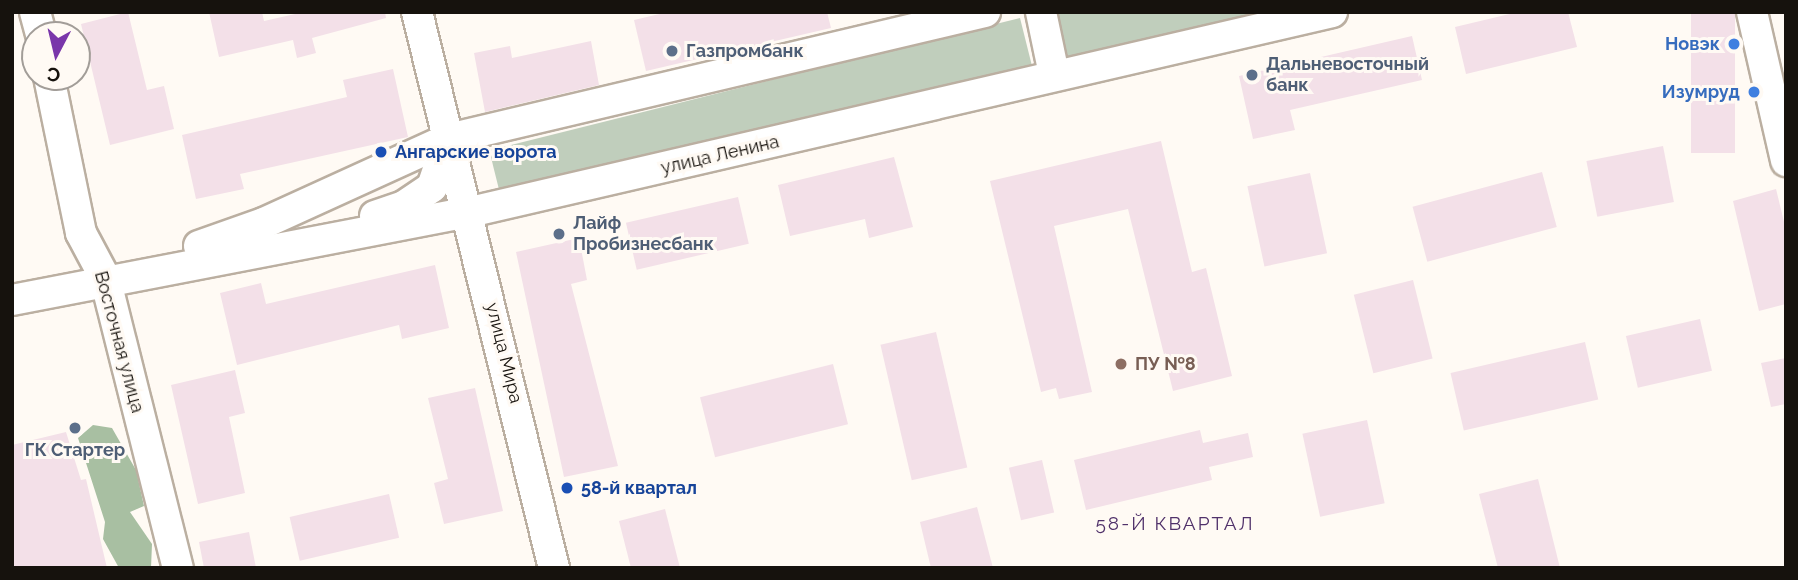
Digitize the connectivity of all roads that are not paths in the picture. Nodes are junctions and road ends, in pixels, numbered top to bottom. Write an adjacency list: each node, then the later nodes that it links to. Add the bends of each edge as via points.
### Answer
1 (417, 12): 8 (street, улица Мира)
2 (985, 12): 8 (street, улица Ленина)
3 (1041, 12): 6 (street)
4 (1332, 12): 6 (street, улица Ленина)
5 (1752, 12): 9 (street)
6 (1054, 74): 10 (street, улица Ленина)
7 (53, 91): 12 (street, Восточная улица, via 81,233)
8 (448, 139): 10 (street, улица Мира); 11 (street, улица Мира, via 438,179 424,194 404,206); 12 (street, улица Ленина, via 264,223)
9 (1786, 161)
10 (470, 212): 11 (street, улица Ленина); 15 (street, улица Мира)
11 (289, 244): 12 (street, улица Ленина)
12 (105, 278): 13 (street, улица Ленина); 14 (street, Восточная улица)
13 (12, 300)
14 (178, 568)
15 (554, 568)

